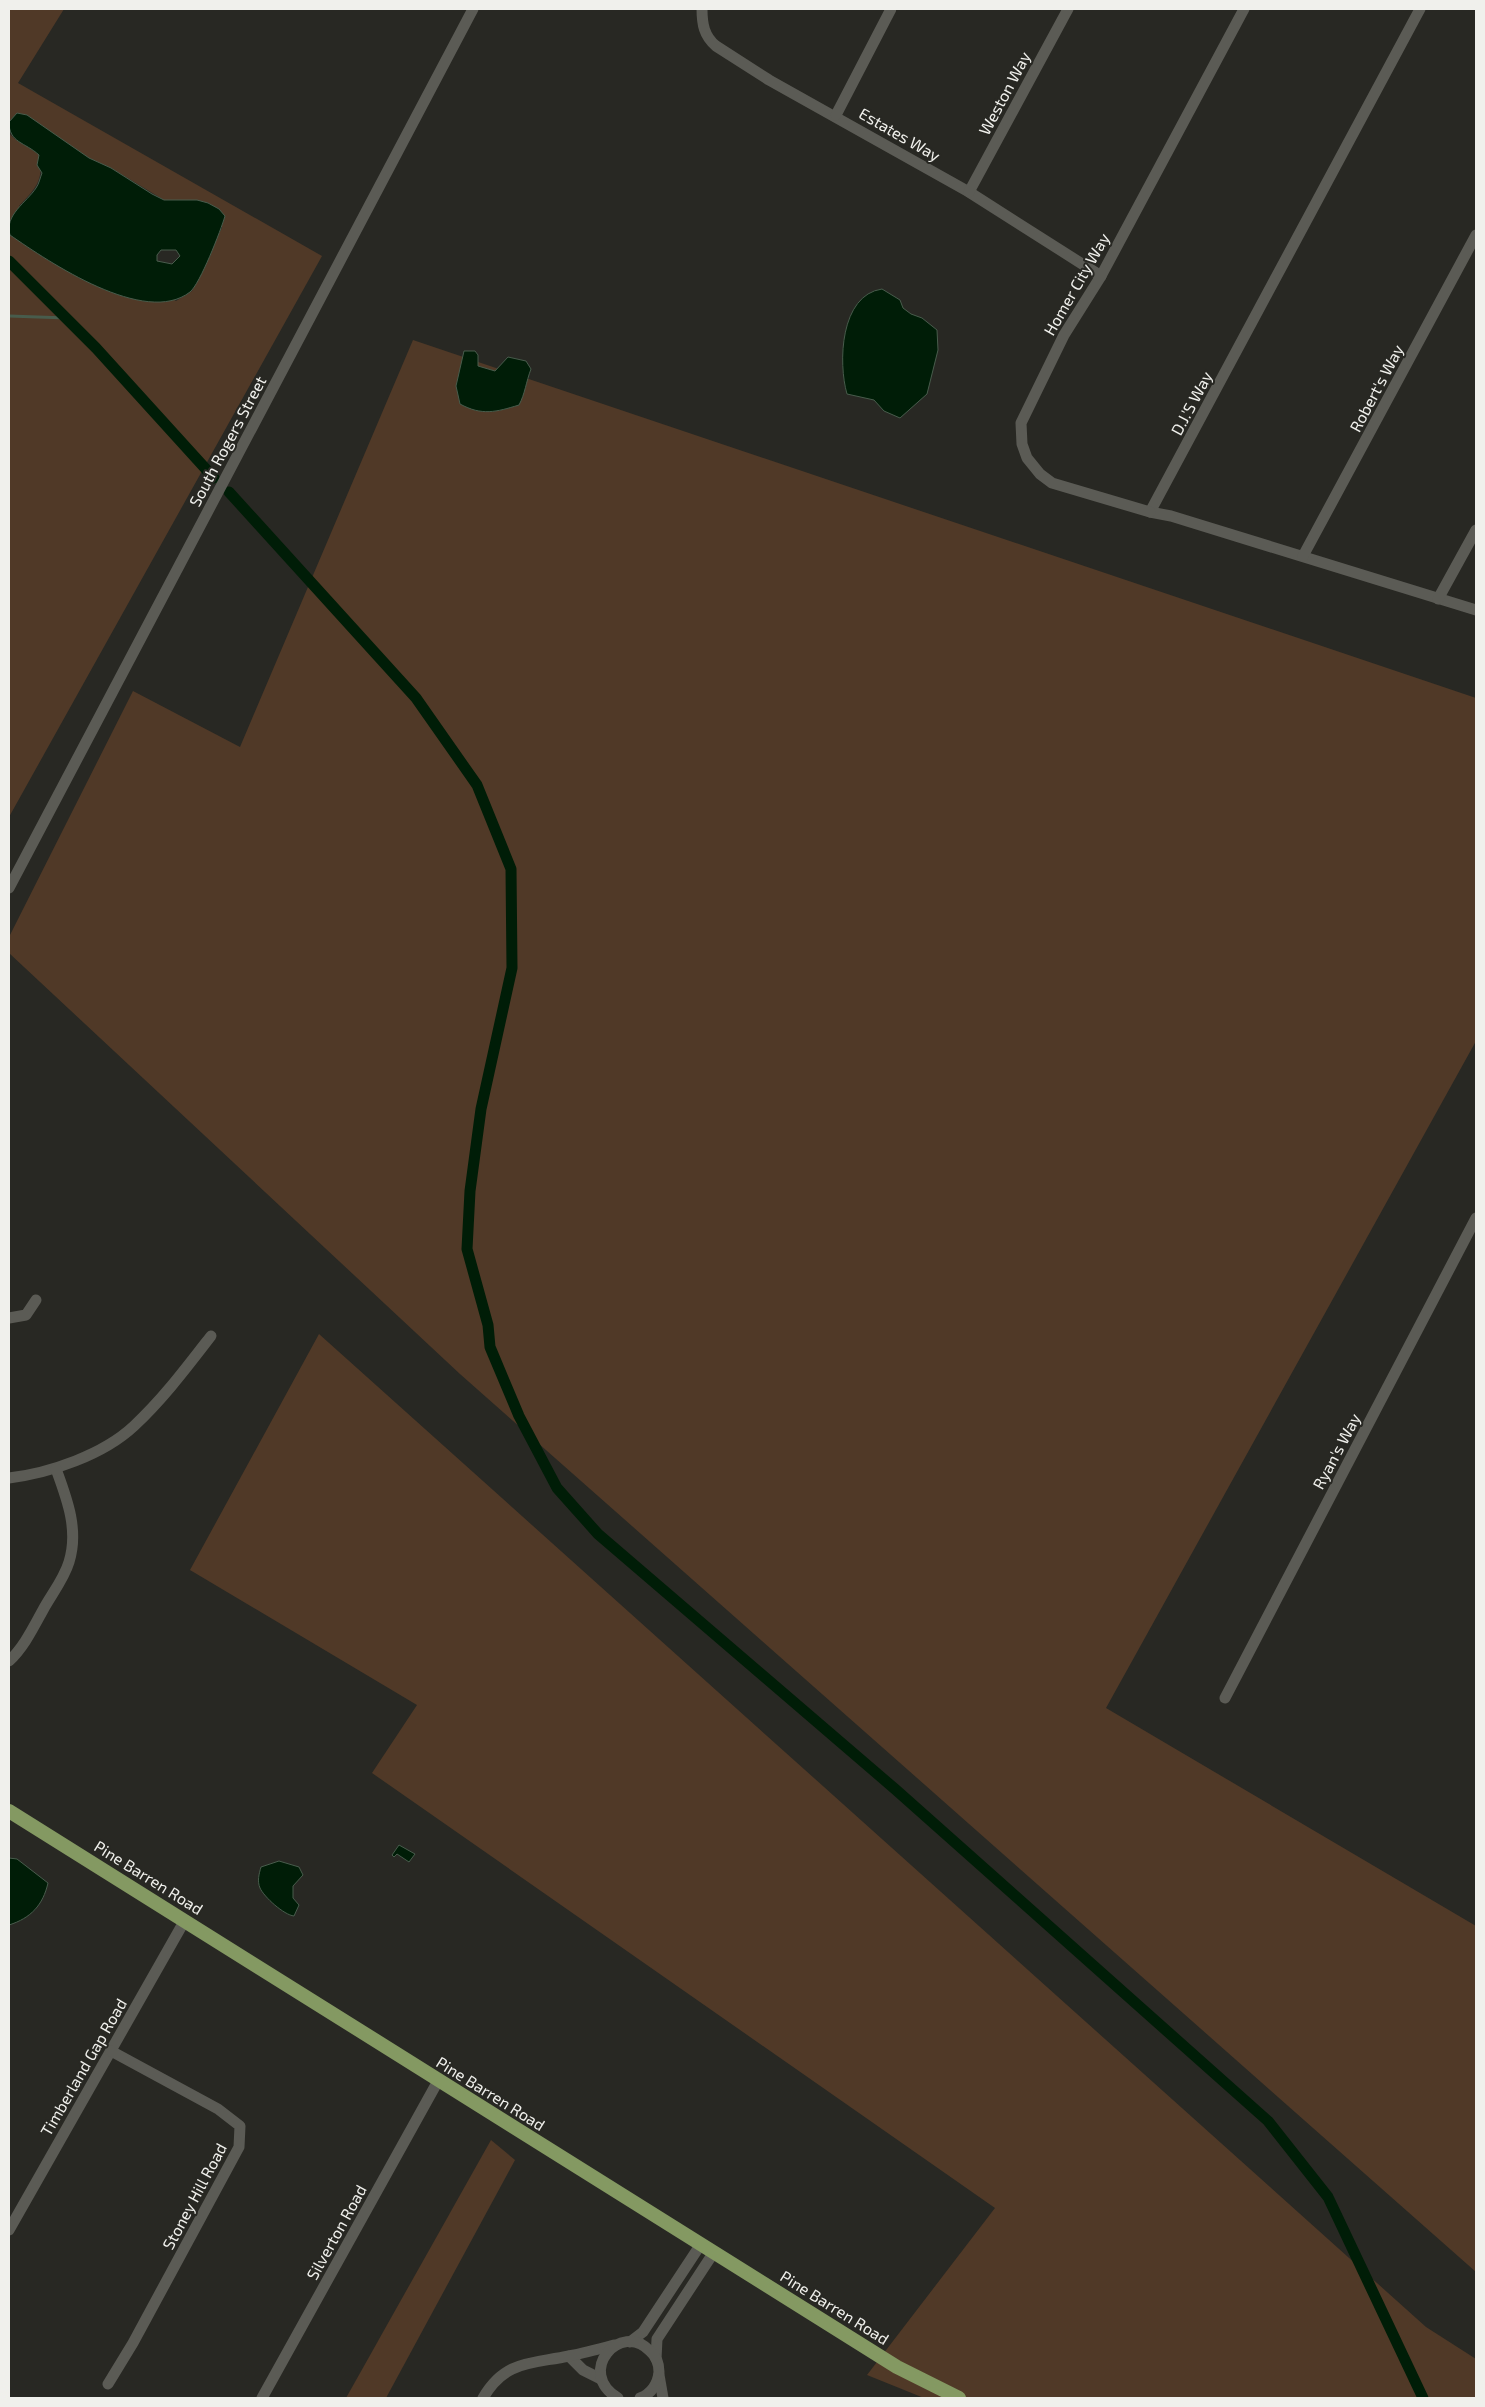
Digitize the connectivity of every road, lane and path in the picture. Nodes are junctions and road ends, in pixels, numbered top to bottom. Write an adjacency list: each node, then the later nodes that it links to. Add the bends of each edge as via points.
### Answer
1 (473, 9): 16 (street, South Rogers Street)
2 (702, 9): 7 (street, Estates Way, via 703,28 716,46 769,80)
3 (891, 9): 7 (street)
4 (1068, 9): 8 (street, Weston Way)
5 (1244, 9): 10 (street, Homer City Way)
6 (1420, 9): 11 (street, D.J.'S Way)
7 (836, 115): 8 (street, Estates Way)
8 (969, 192): 10 (street, Estates Way)
9 (1476, 235): 13 (street, Robert's Way)
10 (1102, 276): 11 (street, Homer City Way, via 1064,335 1030,403 1021,423 1022,444 1033,466 1052,483)
11 (1150, 512): 13 (street)
12 (1476, 530): 14 (street)
13 (1303, 556): 14 (street)
14 (1438, 598): 15 (street)
15 (1476, 610)
16 (9, 888)
17 (1476, 1218): 24 (street, Ryan's Way)
18 (36, 1300): 19 (street, via 26,1314)
19 (9, 1318)
20 (211, 1336): 21 (street, via 165,1394 132,1428 105,1446)
21 (56, 1469): 22 (street); 23 (street, via 72,1524 69,1564 27,1639)
22 (9, 1478)
23 (9, 1661)
24 (1225, 1698)
25 (9, 1811): 26 (main road, Pine Barren Road)
26 (185, 1920): 27 (street, Timberland Gap Road); 28 (main road, Pine Barren Road)
27 (111, 2051): 29 (street, Timberland Gap Road); 38 (street, Stoney Hill Road, via 218,2109 240,2126 240,2147)
28 (438, 2081): 30 (main road, Pine Barren Road); 39 (street, Silverton Road)
29 (9, 2230)
30 (700, 2244): 31 (main road, Pine Barren Road); 32 (street, via 643,2332)
31 (714, 2252): 35 (street, via 657,2339); 44 (main road, Pine Barren Road, via 897,2367)
32 (630, 2342): 33 (street); 35 (street, via 646,2347)
33 (615, 2345): 34 (street); 37 (street, via 602,2360)
34 (570, 2356): 37 (street, via 583,2370); 40 (street, via 529,2361 514,2367 496,2380)
35 (656, 2359): 36 (street)
36 (659, 2374): 42 (street, via 651,2392); 43 (street)
37 (601, 2379): 41 (street, via 610,2394)
38 (108, 2384)
39 (262, 2398)
40 (483, 2398)
41 (618, 2398)
42 (640, 2398)
43 (663, 2398)
44 (959, 2398)

